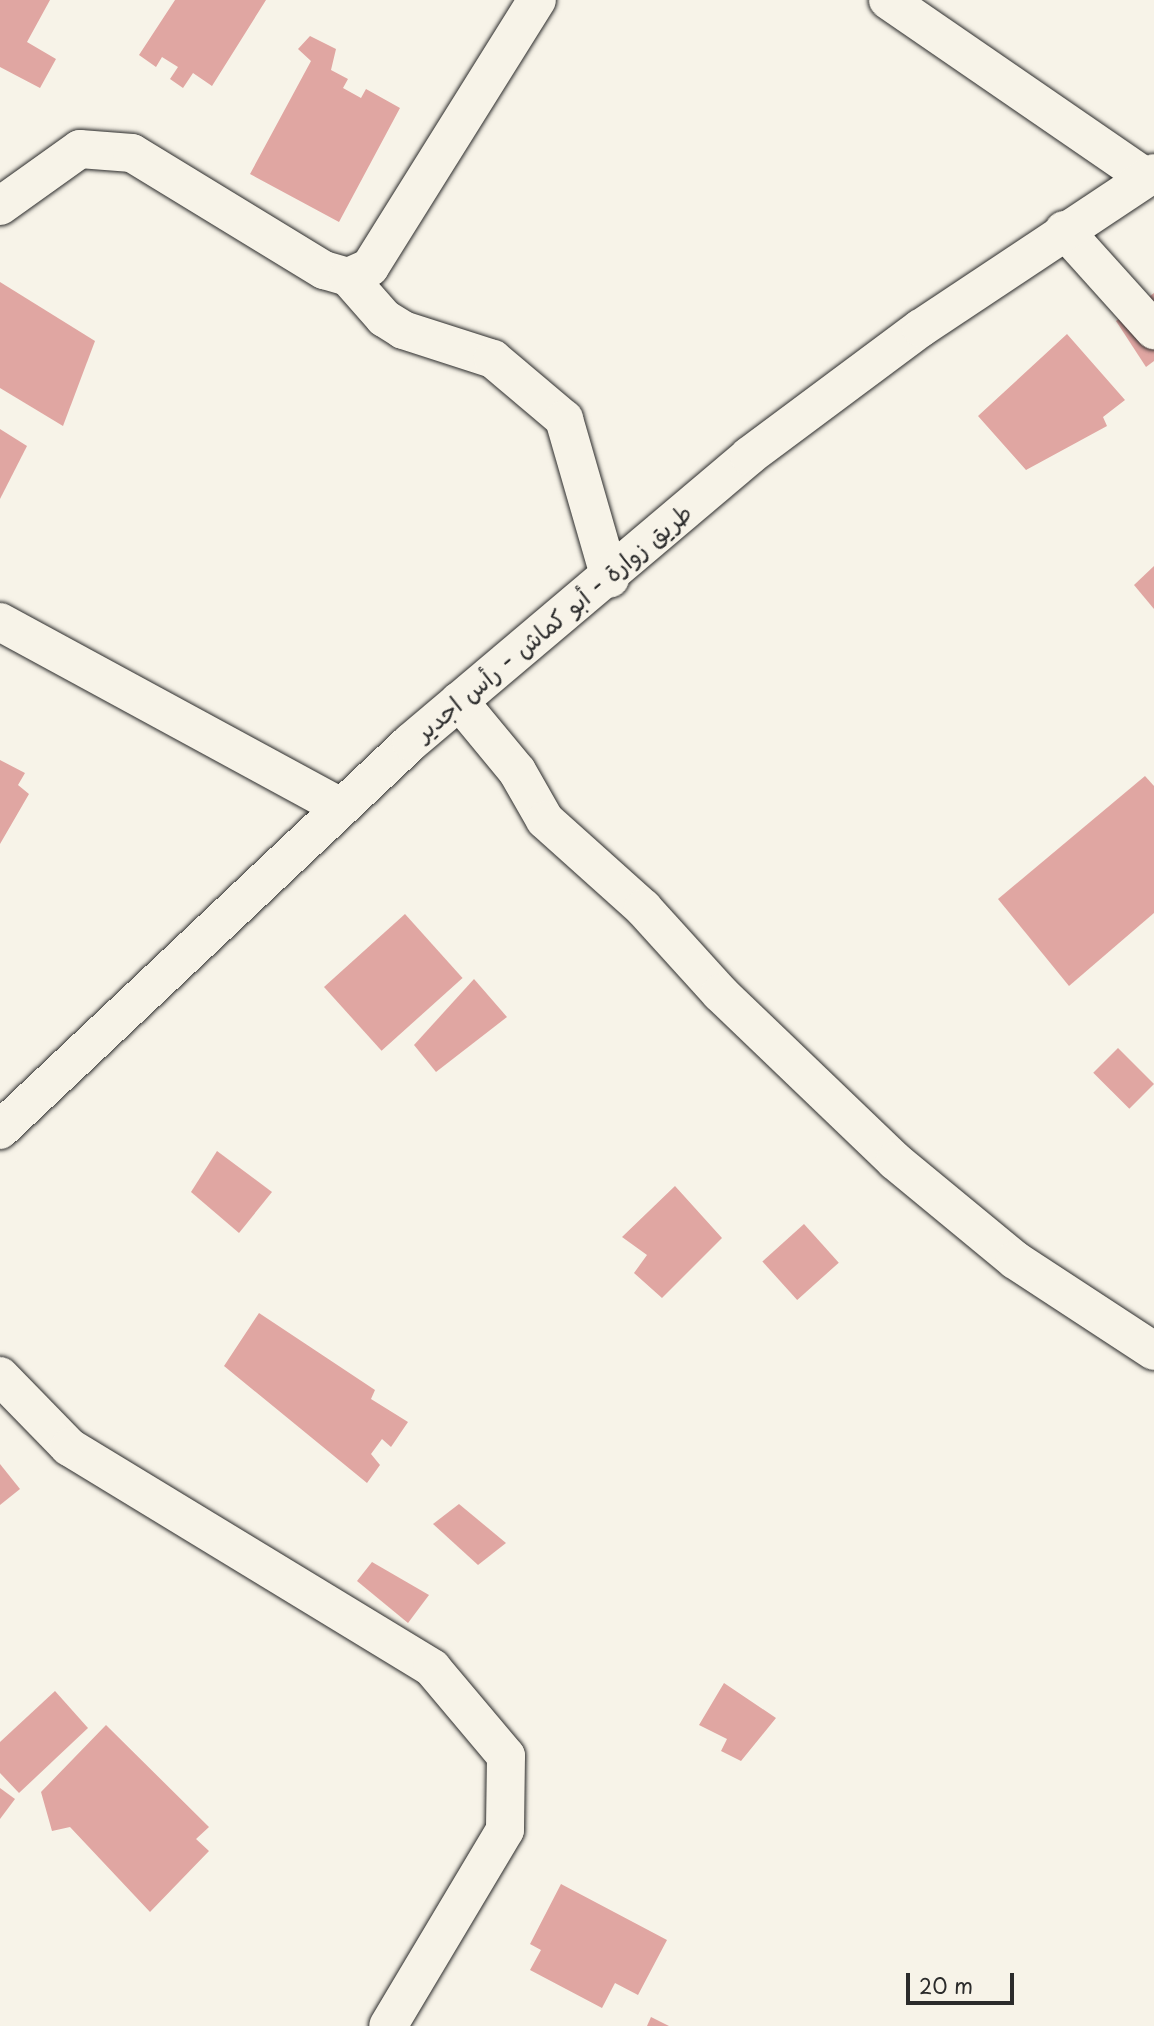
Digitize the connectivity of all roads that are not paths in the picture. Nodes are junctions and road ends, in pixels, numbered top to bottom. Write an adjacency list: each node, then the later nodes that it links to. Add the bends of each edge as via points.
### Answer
1 (537, 0): 6 (street, via 370,267)
2 (888, 0): 3 (street)
3 (1150, 175): 5 (street, طريق زوارة - أبو كماش - رأس اجدير)
4 (0, 206): 6 (street, via 80,149 132,153 324,270)
5 (1064, 230): 7 (street); 8 (street, طريق زوارة - أبو كماش - رأس اجدير, via 749,456)
6 (348, 277): 8 (street, via 384,318 493,359 564,419)
7 (1154, 330)
8 (610, 578): 10 (street, طريق زوارة - أبو كماش - رأس اجدير)
9 (0, 622): 11 (street)
10 (459, 701): 11 (street, طريق زوارة - أبو كماش - رأس اجدير); 13 (street, via 517,771 545,820 643,908 720,993 886,1152 1015,1260)
11 (341, 807): 12 (street, طريق زوارة - أبو كماش - رأس اجدير)
12 (0, 1130)
13 (1154, 1351)
14 (0, 1376): 15 (street, via 69,1447 432,1668 506,1756 505,1830)
15 (388, 2026)

